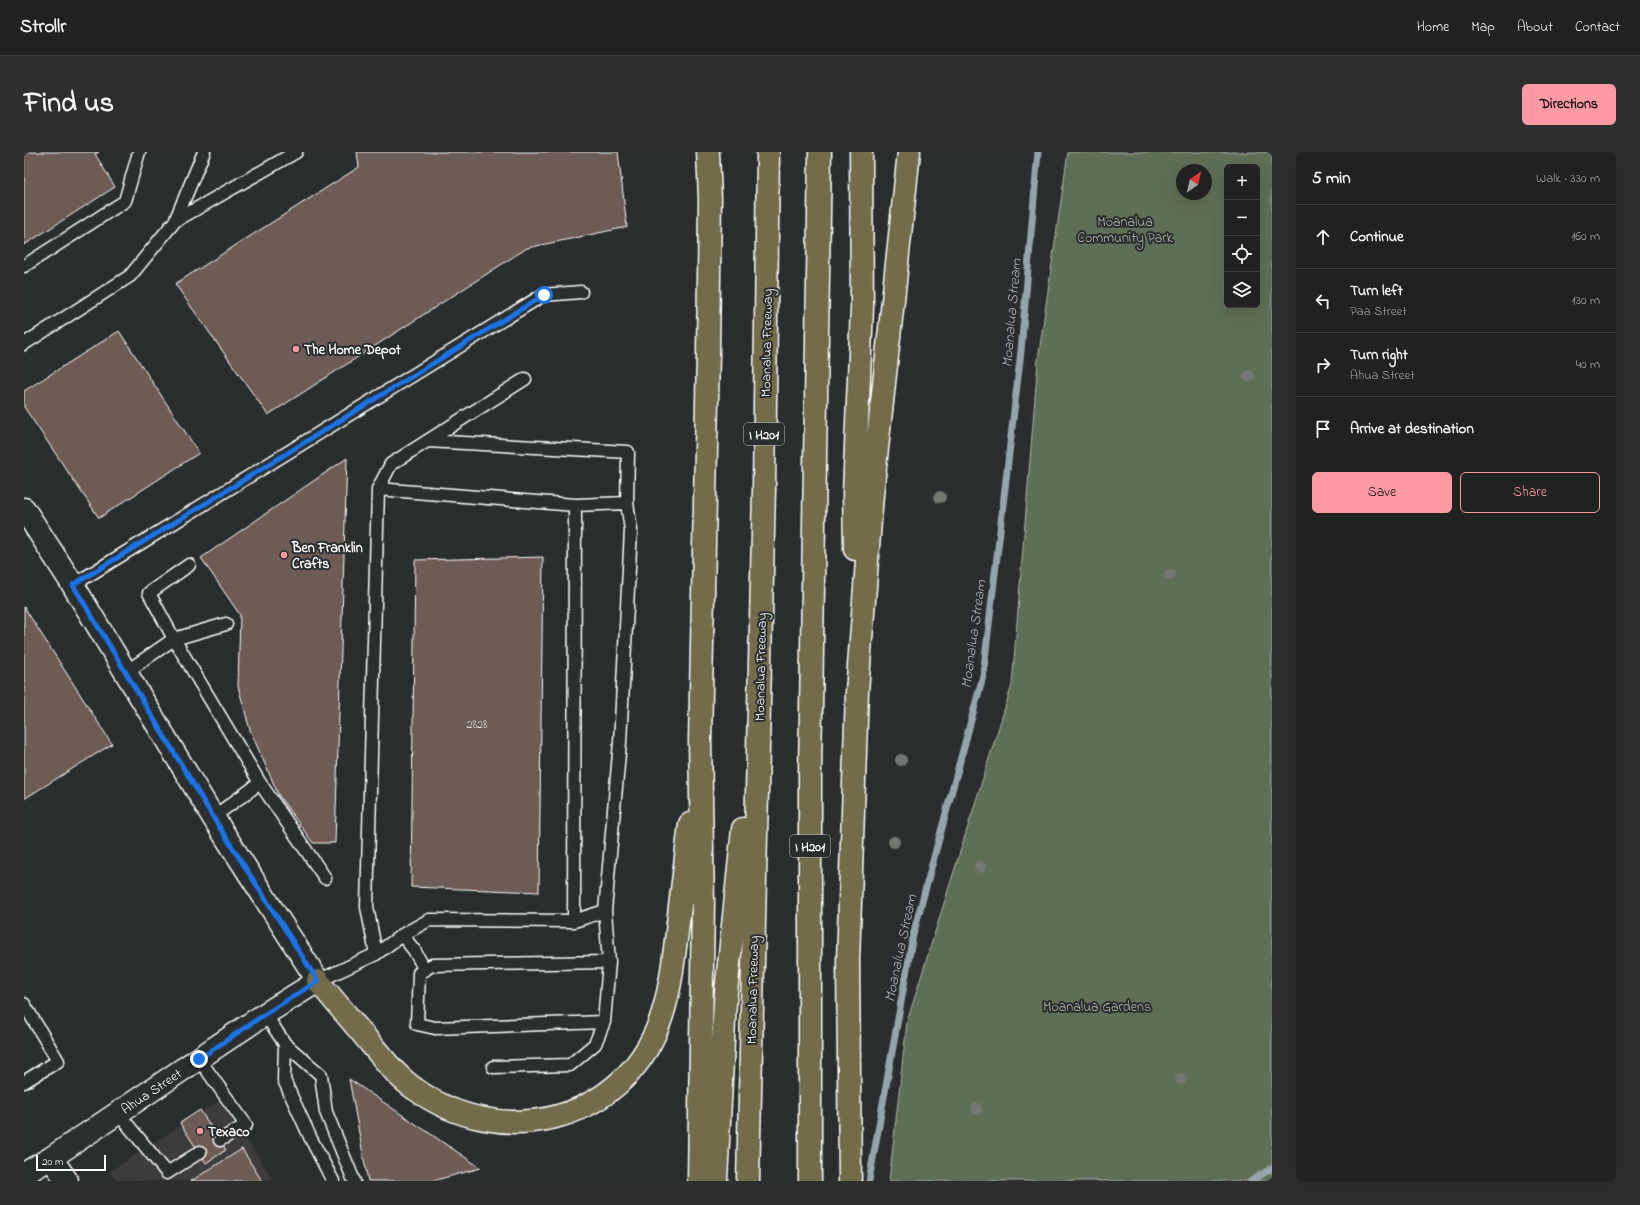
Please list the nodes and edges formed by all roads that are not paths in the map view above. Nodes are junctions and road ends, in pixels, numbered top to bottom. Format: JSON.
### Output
{"nodes":[{"id":1,"x":139,"y":152,"type":"edge"},
{"id":2,"x":204,"y":152,"type":"edge"},
{"id":3,"x":296,"y":152,"type":"edge"},
{"id":4,"x":708,"y":152,"type":"edge"},
{"id":5,"x":768,"y":152,"type":"edge"},
{"id":6,"x":820,"y":152,"type":"edge"},
{"id":7,"x":860,"y":152,"type":"edge"},
{"id":8,"x":909,"y":152,"type":"edge"},
{"id":9,"x":175,"y":222,"type":"junction"},
{"id":10,"x":24,"y":266,"type":"edge"},
{"id":11,"x":581,"y":292,"type":"dead end"},
{"id":12,"x":24,"y":344,"type":"edge"},
{"id":13,"x":525,"y":379,"type":"dead end"},
{"id":14,"x":427,"y":441,"type":"junction"},
{"id":15,"x":378,"y":489,"type":"junction"},
{"id":16,"x":627,"y":503,"type":"junction"},
{"id":17,"x":575,"y":505,"type":"junction"},
{"id":18,"x":24,"y":508,"type":"edge"},
{"id":19,"x":189,"y":565,"type":"dead end"},
{"id":20,"x":73,"y":585,"type":"junction"},
{"id":21,"x":226,"y":624,"type":"dead end"},
{"id":22,"x":174,"y":639,"type":"junction"},
{"id":23,"x":760,"y":671,"type":"junction"},
{"id":24,"x":126,"y":672,"type":"junction"},
{"id":25,"x":857,"y":692,"type":"junction"},
{"id":26,"x":700,"y":741,"type":"junction"},
{"id":27,"x":260,"y":783,"type":"junction"},
{"id":28,"x":213,"y":817,"type":"junction"},
{"id":29,"x":326,"y":878,"type":"dead end"},
{"id":30,"x":605,"y":911,"type":"junction"},
{"id":31,"x":574,"y":921,"type":"junction"},
{"id":32,"x":402,"y":935,"type":"junction"},
{"id":33,"x":376,"y":954,"type":"junction"},
{"id":34,"x":609,"y":962,"type":"junction"},
{"id":35,"x":425,"y":970,"type":"junction"},
{"id":36,"x":318,"y":981,"type":"junction"},
{"id":37,"x":24,"y":1004,"type":"edge"},
{"id":38,"x":265,"y":1014,"type":"junction"},
{"id":39,"x":604,"y":1022,"type":"junction"},
{"id":40,"x":285,"y":1044,"type":"junction"},
{"id":41,"x":199,"y":1059,"type":"junction"},
{"id":42,"x":493,"y":1067,"type":"dead end"},
{"id":43,"x":24,"y":1082,"type":"edge"},
{"id":44,"x":118,"y":1113,"type":"junction"},
{"id":45,"x":220,"y":1140,"type":"dead end"},
{"id":46,"x":200,"y":1152,"type":"dead end"},
{"id":47,"x":51,"y":1158,"type":"junction"},
{"id":48,"x":24,"y":1174,"type":"edge"},
{"id":49,"x":810,"y":1179,"type":"edge"},
{"id":50,"x":67,"y":1181,"type":"edge"},
{"id":51,"x":333,"y":1181,"type":"edge"},
{"id":52,"x":354,"y":1181,"type":"edge"},
{"id":53,"x":699,"y":1181,"type":"edge"},
{"id":54,"x":716,"y":1181,"type":"edge"},
{"id":55,"x":748,"y":1181,"type":"edge"},
{"id":56,"x":850,"y":1181,"type":"edge"}],
"edges":[{"from":1,"to":10,"type":"lane"},
{"from":2,"to":9,"type":"lane"},
{"from":3,"to":9,"type":"lane"},
{"from":4,"to":26,"type":"highway"},
{"from":5,"to":23,"type":"highway","name":"Moanalua Freeway","number":"I H201"},
{"from":6,"to":49,"type":"highway","number":"I H201"},
{"from":7,"to":25,"type":"highway"},
{"from":8,"to":25,"type":"highway"},
{"from":9,"to":12,"type":"lane"},
{"from":11,"to":20,"type":"lane"},
{"from":13,"to":14,"type":"lane"},
{"from":14,"to":15,"type":"lane"},
{"from":14,"to":16,"type":"lane"},
{"from":15,"to":17,"type":"lane"},
{"from":15,"to":33,"type":"lane"},
{"from":16,"to":17,"type":"lane"},
{"from":16,"to":30,"type":"lane"},
{"from":17,"to":31,"type":"lane"},
{"from":18,"to":20,"type":"street"},
{"from":19,"to":22,"type":"lane"},
{"from":20,"to":24,"type":"street"},
{"from":21,"to":22,"type":"lane"},
{"from":22,"to":24,"type":"lane"},
{"from":22,"to":27,"type":"lane"},
{"from":23,"to":54,"type":"highway"},
{"from":23,"to":55,"type":"highway","name":"Moanalua Freeway","number":"I H201"},
{"from":24,"to":28,"type":"street"},
{"from":25,"to":56,"type":"highway"},
{"from":26,"to":36,"type":"highway"},
{"from":26,"to":53,"type":"highway"},
{"from":27,"to":28,"type":"lane"},
{"from":27,"to":29,"type":"lane"},
{"from":28,"to":36,"type":"street"},
{"from":30,"to":31,"type":"lane"},
{"from":30,"to":34,"type":"lane"},
{"from":31,"to":32,"type":"lane"},
{"from":32,"to":33,"type":"lane"},
{"from":32,"to":35,"type":"lane"},
{"from":33,"to":36,"type":"lane"},
{"from":34,"to":35,"type":"lane"},
{"from":34,"to":39,"type":"lane"},
{"from":35,"to":39,"type":"lane"},
{"from":36,"to":38,"type":"street","name":"Ahua Street"},
{"from":37,"to":43,"type":"lane"},
{"from":38,"to":40,"type":"lane"},
{"from":38,"to":41,"type":"street","name":"Ahua Street"},
{"from":39,"to":42,"type":"lane"},
{"from":40,"to":51,"type":"lane"},
{"from":40,"to":52,"type":"lane"},
{"from":41,"to":44,"type":"street","name":"Ahua Street"},
{"from":41,"to":45,"type":"lane"},
{"from":44,"to":46,"type":"lane"},
{"from":44,"to":47,"type":"street","name":"Ahua Street"},
{"from":47,"to":48,"type":"street","name":"Ahua Street"},
{"from":47,"to":50,"type":"street"}]}
